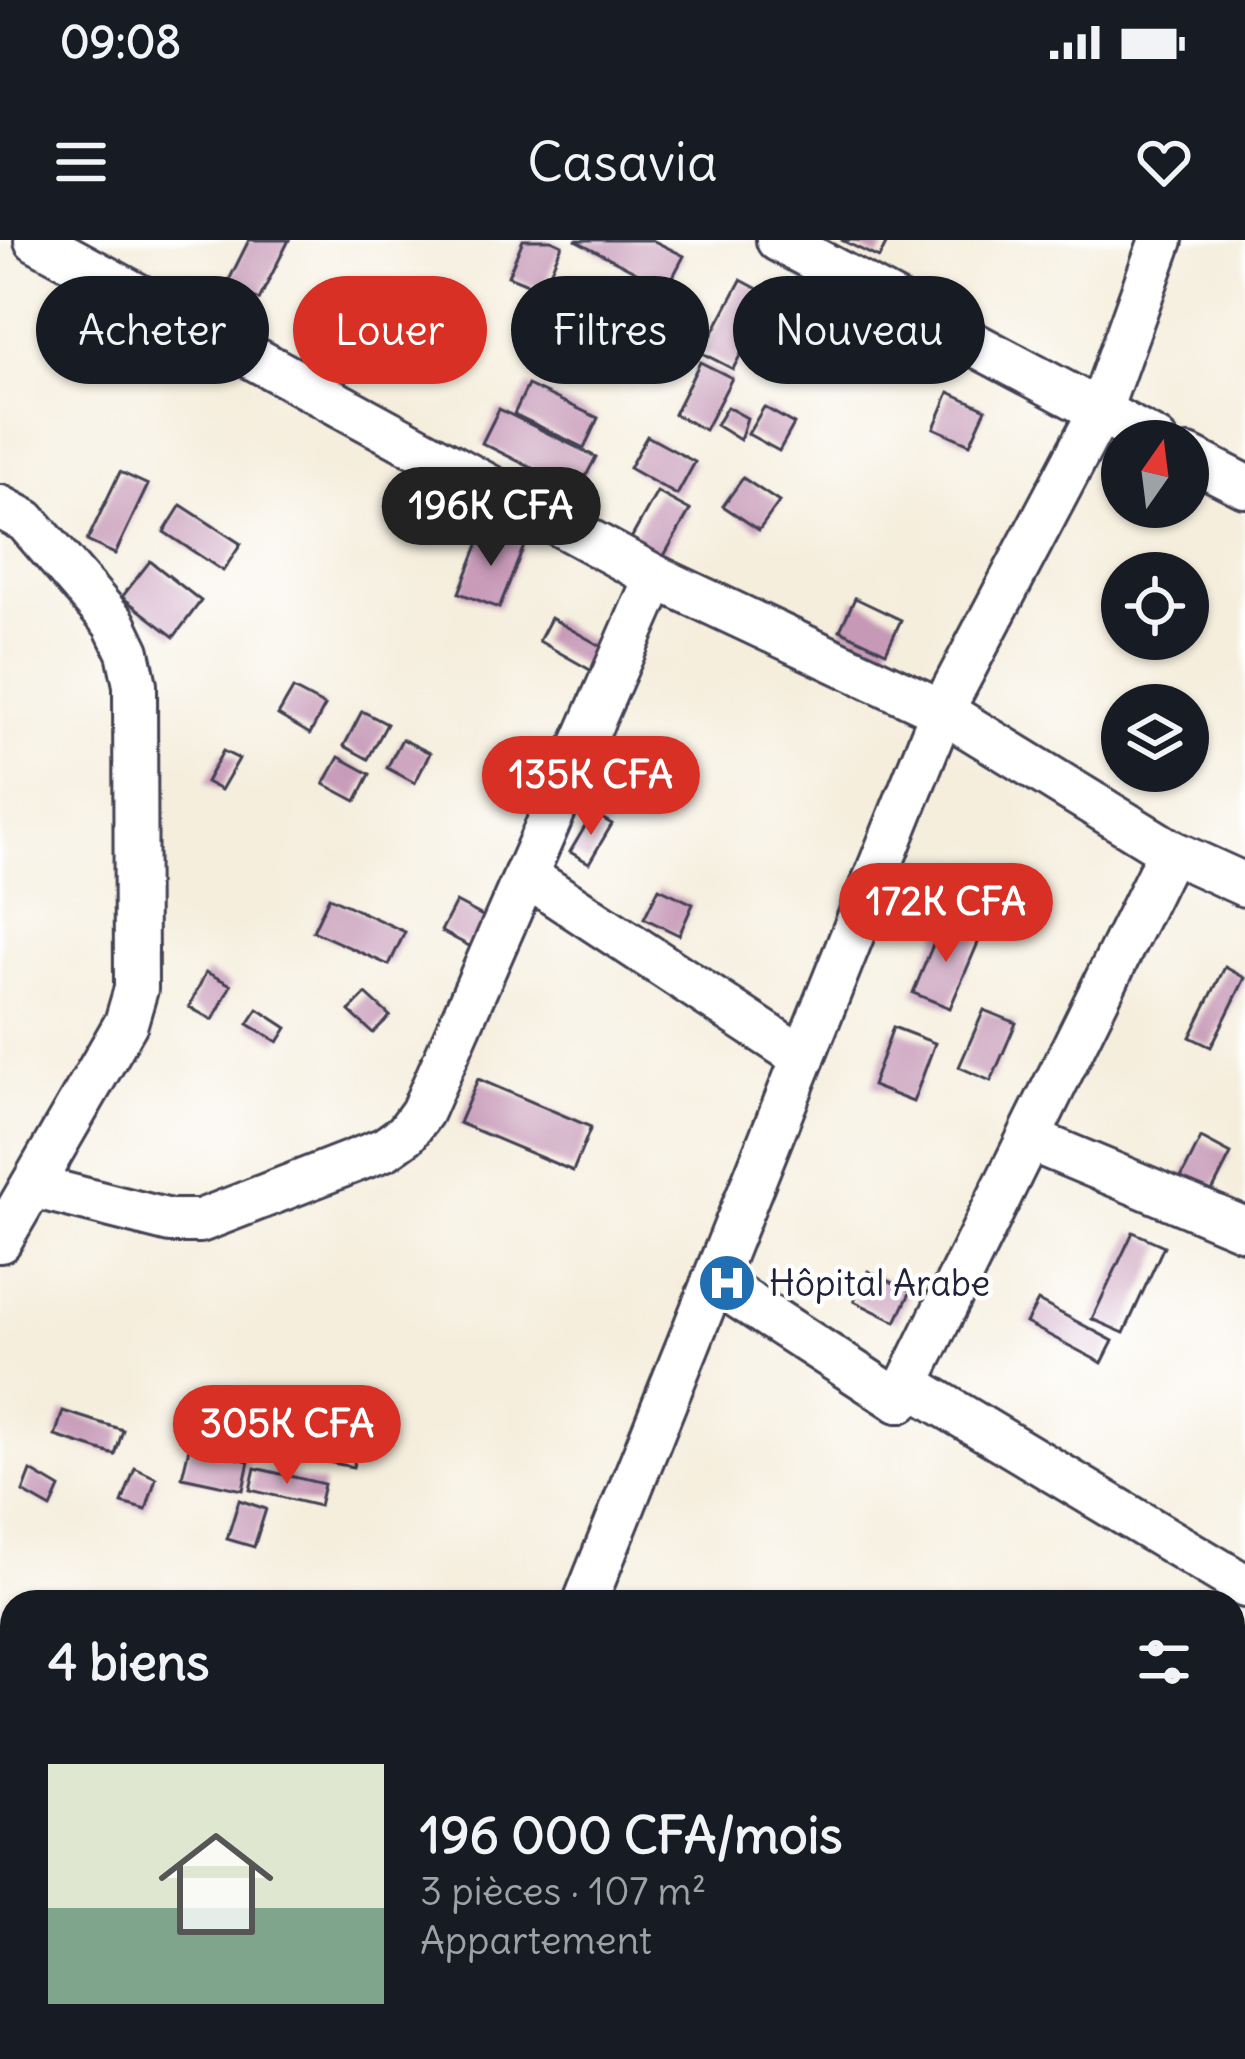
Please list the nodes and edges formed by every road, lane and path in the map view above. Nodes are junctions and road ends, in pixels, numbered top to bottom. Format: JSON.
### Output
{"nodes":[{"id":1,"x":36,"y":240,"type":"edge"},
{"id":2,"x":778,"y":240,"type":"edge"},
{"id":3,"x":1162,"y":240,"type":"edge"},
{"id":4,"x":1099,"y":412,"type":"junction"},
{"id":5,"x":1115,"y":420,"type":"edge"},
{"id":6,"x":1209,"y":468,"type":"edge"},
{"id":7,"x":1245,"y":486,"type":"edge"},
{"id":8,"x":0,"y":506,"type":"edge"},
{"id":9,"x":656,"y":577,"type":"junction"},
{"id":10,"x":941,"y":711,"type":"junction"},
{"id":11,"x":1171,"y":850,"type":"junction"},
{"id":12,"x":526,"y":875,"type":"junction"},
{"id":13,"x":1245,"y":885,"type":"edge"},
{"id":14,"x":803,"y":1058,"type":"junction"},
{"id":15,"x":1029,"y":1139,"type":"junction"},
{"id":16,"x":32,"y":1186,"type":"junction"},
{"id":17,"x":1245,"y":1229,"type":"edge"},
{"id":18,"x":0,"y":1241,"type":"edge"},
{"id":19,"x":714,"y":1281,"type":"junction"},
{"id":20,"x":899,"y":1402,"type":"junction"},
{"id":21,"x":1245,"y":1586,"type":"edge"},
{"id":22,"x":590,"y":1590,"type":"edge"}],
"edges":[{"from":1,"to":9,"type":"street"},
{"from":2,"to":4,"type":"street"},
{"from":3,"to":4,"type":"street"},
{"from":4,"to":5,"type":"street"},
{"from":4,"to":10,"type":"street"},
{"from":6,"to":7,"type":"street"},
{"from":8,"to":16,"type":"street"},
{"from":9,"to":10,"type":"street"},
{"from":9,"to":12,"type":"street"},
{"from":10,"to":11,"type":"street"},
{"from":10,"to":14,"type":"street"},
{"from":11,"to":13,"type":"street"},
{"from":11,"to":15,"type":"street"},
{"from":12,"to":14,"type":"street"},
{"from":12,"to":16,"type":"street"},
{"from":14,"to":19,"type":"street"},
{"from":15,"to":17,"type":"street"},
{"from":15,"to":20,"type":"street"},
{"from":16,"to":18,"type":"street"},
{"from":19,"to":20,"type":"street"},
{"from":19,"to":22,"type":"street"},
{"from":20,"to":21,"type":"street"}]}
